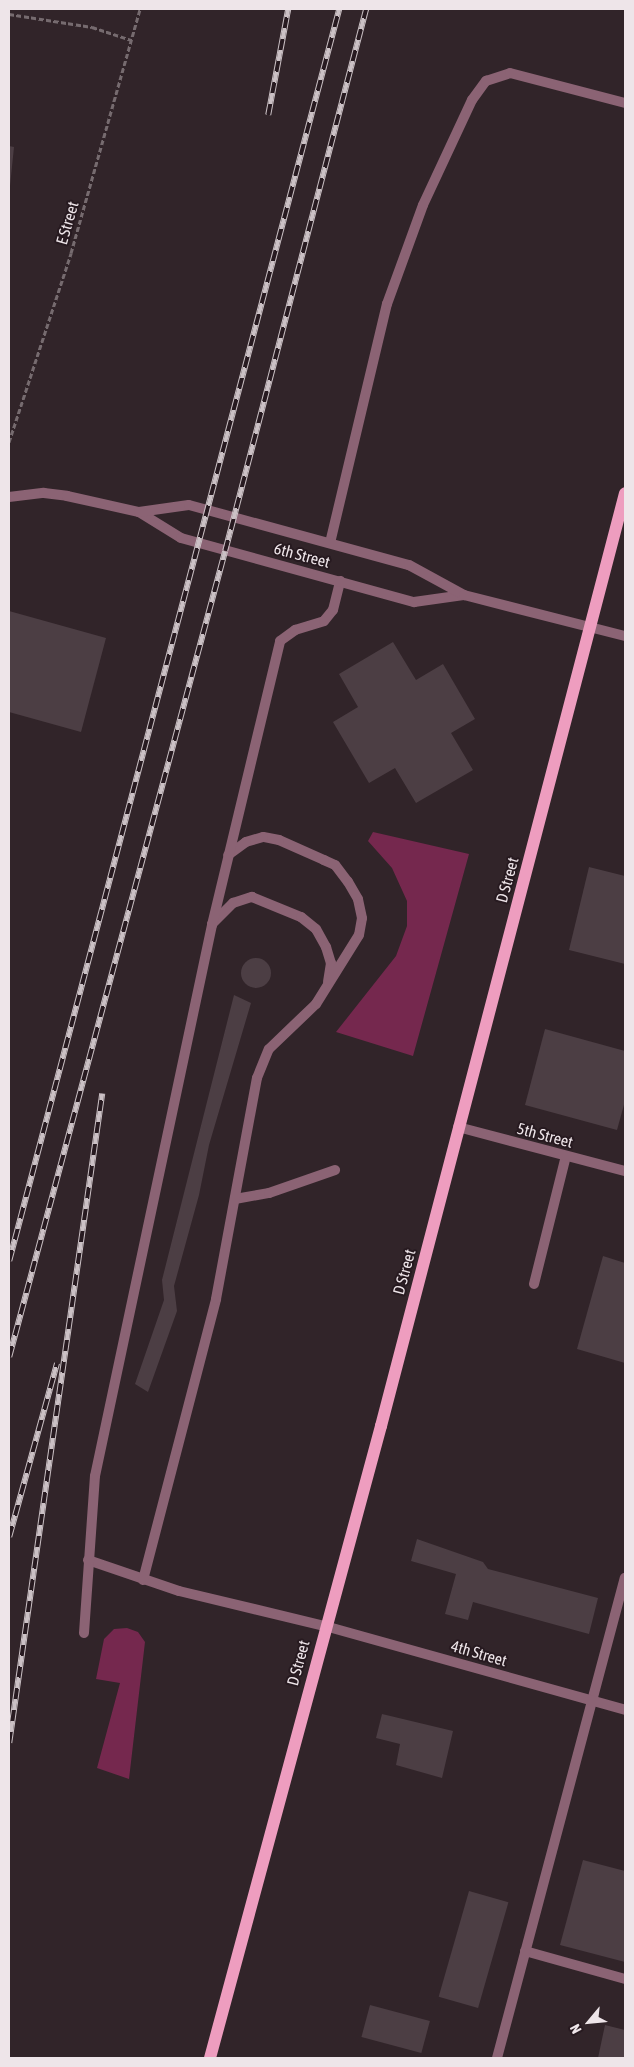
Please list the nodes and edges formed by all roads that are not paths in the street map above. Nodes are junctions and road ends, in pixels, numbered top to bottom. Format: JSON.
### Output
{"nodes":[{"id":1,"x":625,"y":103,"type":"edge"},
{"id":2,"x":625,"y":493,"type":"edge"},
{"id":3,"x":9,"y":497,"type":"edge"},
{"id":4,"x":139,"y":512,"type":"junction"},
{"id":5,"x":330,"y":543,"type":"junction"},
{"id":6,"x":340,"y":581,"type":"junction"},
{"id":7,"x":464,"y":595,"type":"junction"},
{"id":8,"x":591,"y":627,"type":"junction"},
{"id":9,"x":625,"y":636,"type":"edge"},
{"id":10,"x":228,"y":855,"type":"junction"},
{"id":11,"x":212,"y":925,"type":"junction"},
{"id":12,"x":328,"y":984,"type":"junction"},
{"id":13,"x":458,"y":1127,"type":"junction"},
{"id":14,"x":566,"y":1156,"type":"junction"},
{"id":15,"x":335,"y":1170,"type":"dead end"},
{"id":16,"x":625,"y":1171,"type":"edge"},
{"id":17,"x":234,"y":1199,"type":"junction"},
{"id":18,"x":534,"y":1284,"type":"dead end"},
{"id":19,"x":88,"y":1560,"type":"junction"},
{"id":20,"x":625,"y":1578,"type":"edge"},
{"id":21,"x":143,"y":1580,"type":"junction"},
{"id":22,"x":325,"y":1626,"type":"junction"},
{"id":23,"x":84,"y":1633,"type":"dead end"},
{"id":24,"x":592,"y":1700,"type":"junction"},
{"id":25,"x":625,"y":1710,"type":"edge"},
{"id":26,"x":525,"y":1951,"type":"junction"},
{"id":27,"x":625,"y":1978,"type":"edge"},
{"id":28,"x":210,"y":2058,"type":"edge"},
{"id":29,"x":497,"y":2058,"type":"edge"}],
"edges":[{"from":1,"to":5,"type":"street"},
{"from":2,"to":8,"type":"main road","name":"D Street"},
{"from":3,"to":4,"type":"street","name":"6th Street"},
{"from":4,"to":5,"type":"street","name":"6th Street"},
{"from":4,"to":6,"type":"street","name":"6th Street"},
{"from":5,"to":7,"type":"street","name":"6th Street"},
{"from":6,"to":7,"type":"street","name":"6th Street"},
{"from":6,"to":10,"type":"street"},
{"from":7,"to":8,"type":"street","name":"6th Street"},
{"from":8,"to":9,"type":"street","name":"6th Street"},
{"from":8,"to":13,"type":"main road","name":"D Street"},
{"from":10,"to":11,"type":"street"},
{"from":10,"to":12,"type":"street"},
{"from":11,"to":12,"type":"street"},
{"from":11,"to":19,"type":"street"},
{"from":12,"to":17,"type":"street"},
{"from":13,"to":14,"type":"street","name":"5th Street"},
{"from":13,"to":22,"type":"main road","name":"D Street"},
{"from":14,"to":16,"type":"street","name":"5th Street"},
{"from":14,"to":18,"type":"street"},
{"from":15,"to":17,"type":"street"},
{"from":17,"to":21,"type":"street"},
{"from":19,"to":21,"type":"street","name":"4th Street"},
{"from":19,"to":23,"type":"street"},
{"from":20,"to":24,"type":"street"},
{"from":21,"to":22,"type":"street","name":"4th Street"},
{"from":22,"to":24,"type":"street","name":"4th Street"},
{"from":22,"to":28,"type":"main road","name":"D Street"},
{"from":24,"to":25,"type":"street","name":"4th Street"},
{"from":24,"to":26,"type":"street"},
{"from":26,"to":27,"type":"street"},
{"from":26,"to":29,"type":"street"}]}
